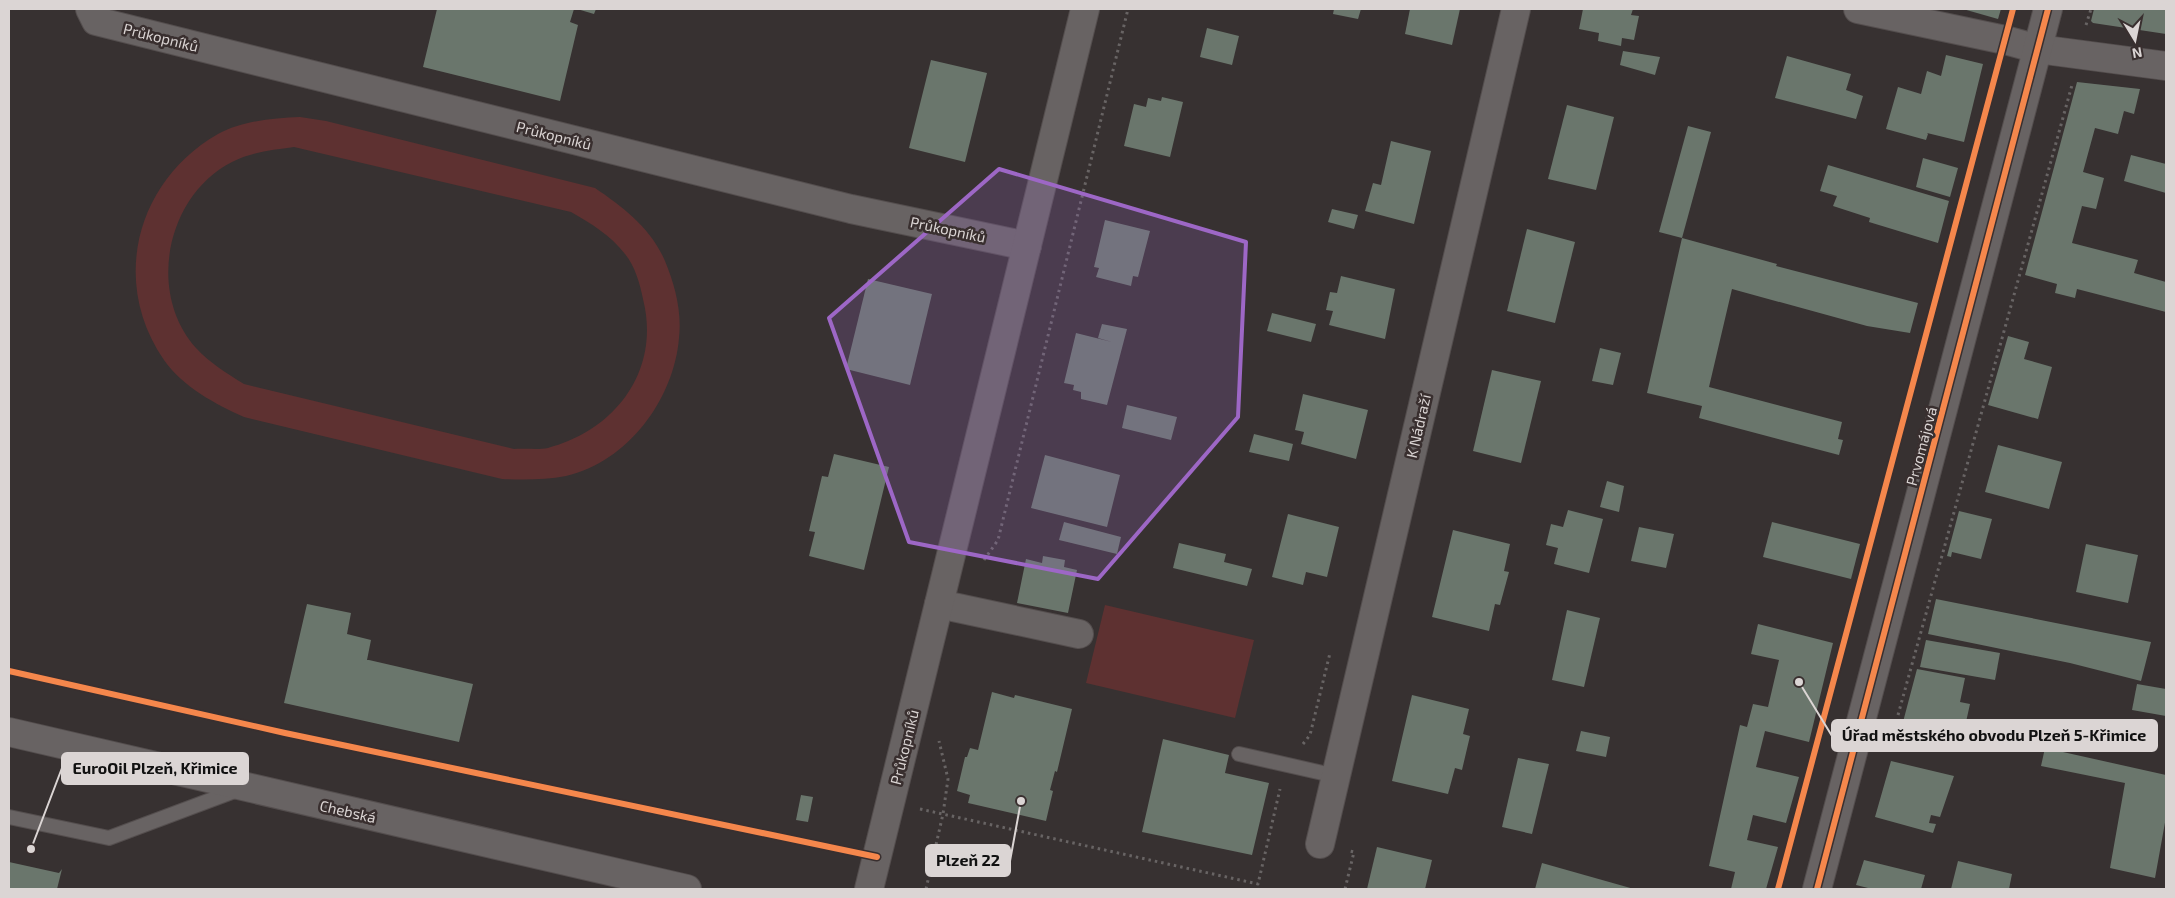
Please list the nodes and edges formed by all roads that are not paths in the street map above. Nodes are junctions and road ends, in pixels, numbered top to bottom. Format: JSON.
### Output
{"nodes":[{"id":1,"x":90,"y":9,"type":"edge"},
{"id":2,"x":1085,"y":9,"type":"edge"},
{"id":3,"x":1516,"y":9,"type":"edge"},
{"id":4,"x":1858,"y":9,"type":"edge"},
{"id":5,"x":2048,"y":9,"type":"edge"},
{"id":6,"x":2038,"y":50,"type":"junction"},
{"id":7,"x":2166,"y":66,"type":"edge"},
{"id":8,"x":1027,"y":246,"type":"junction"},
{"id":9,"x":939,"y":604,"type":"junction"},
{"id":10,"x":1079,"y":634,"type":"dead end"},
{"id":11,"x":9,"y":732,"type":"edge"},
{"id":12,"x":1239,"y":754,"type":"dead end"},
{"id":13,"x":1336,"y":776,"type":"junction"},
{"id":14,"x":246,"y":787,"type":"junction"},
{"id":15,"x":9,"y":817,"type":"edge"},
{"id":16,"x":1320,"y":844,"type":"dead end"},
{"id":17,"x":687,"y":889,"type":"edge"},
{"id":18,"x":869,"y":889,"type":"edge"},
{"id":19,"x":1817,"y":889,"type":"edge"}],
"edges":[{"from":1,"to":8,"type":"street","name":"Průkopníků"},
{"from":2,"to":8,"type":"street","name":"Průkopníků"},
{"from":3,"to":13,"type":"street","name":"K Nádraží"},
{"from":4,"to":6,"type":"street"},
{"from":5,"to":6,"type":"street","name":"Prvomájová"},
{"from":6,"to":7,"type":"street"},
{"from":6,"to":19,"type":"street","name":"Prvomájová"},
{"from":8,"to":9,"type":"street","name":"Průkopníků"},
{"from":9,"to":10,"type":"street"},
{"from":9,"to":18,"type":"street","name":"Průkopníků"},
{"from":11,"to":14,"type":"street","name":"Chebská"},
{"from":12,"to":13,"type":"lane"},
{"from":13,"to":16,"type":"street","name":"K Nádraží"},
{"from":14,"to":15,"type":"lane"},
{"from":14,"to":17,"type":"street","name":"Chebská"}]}
